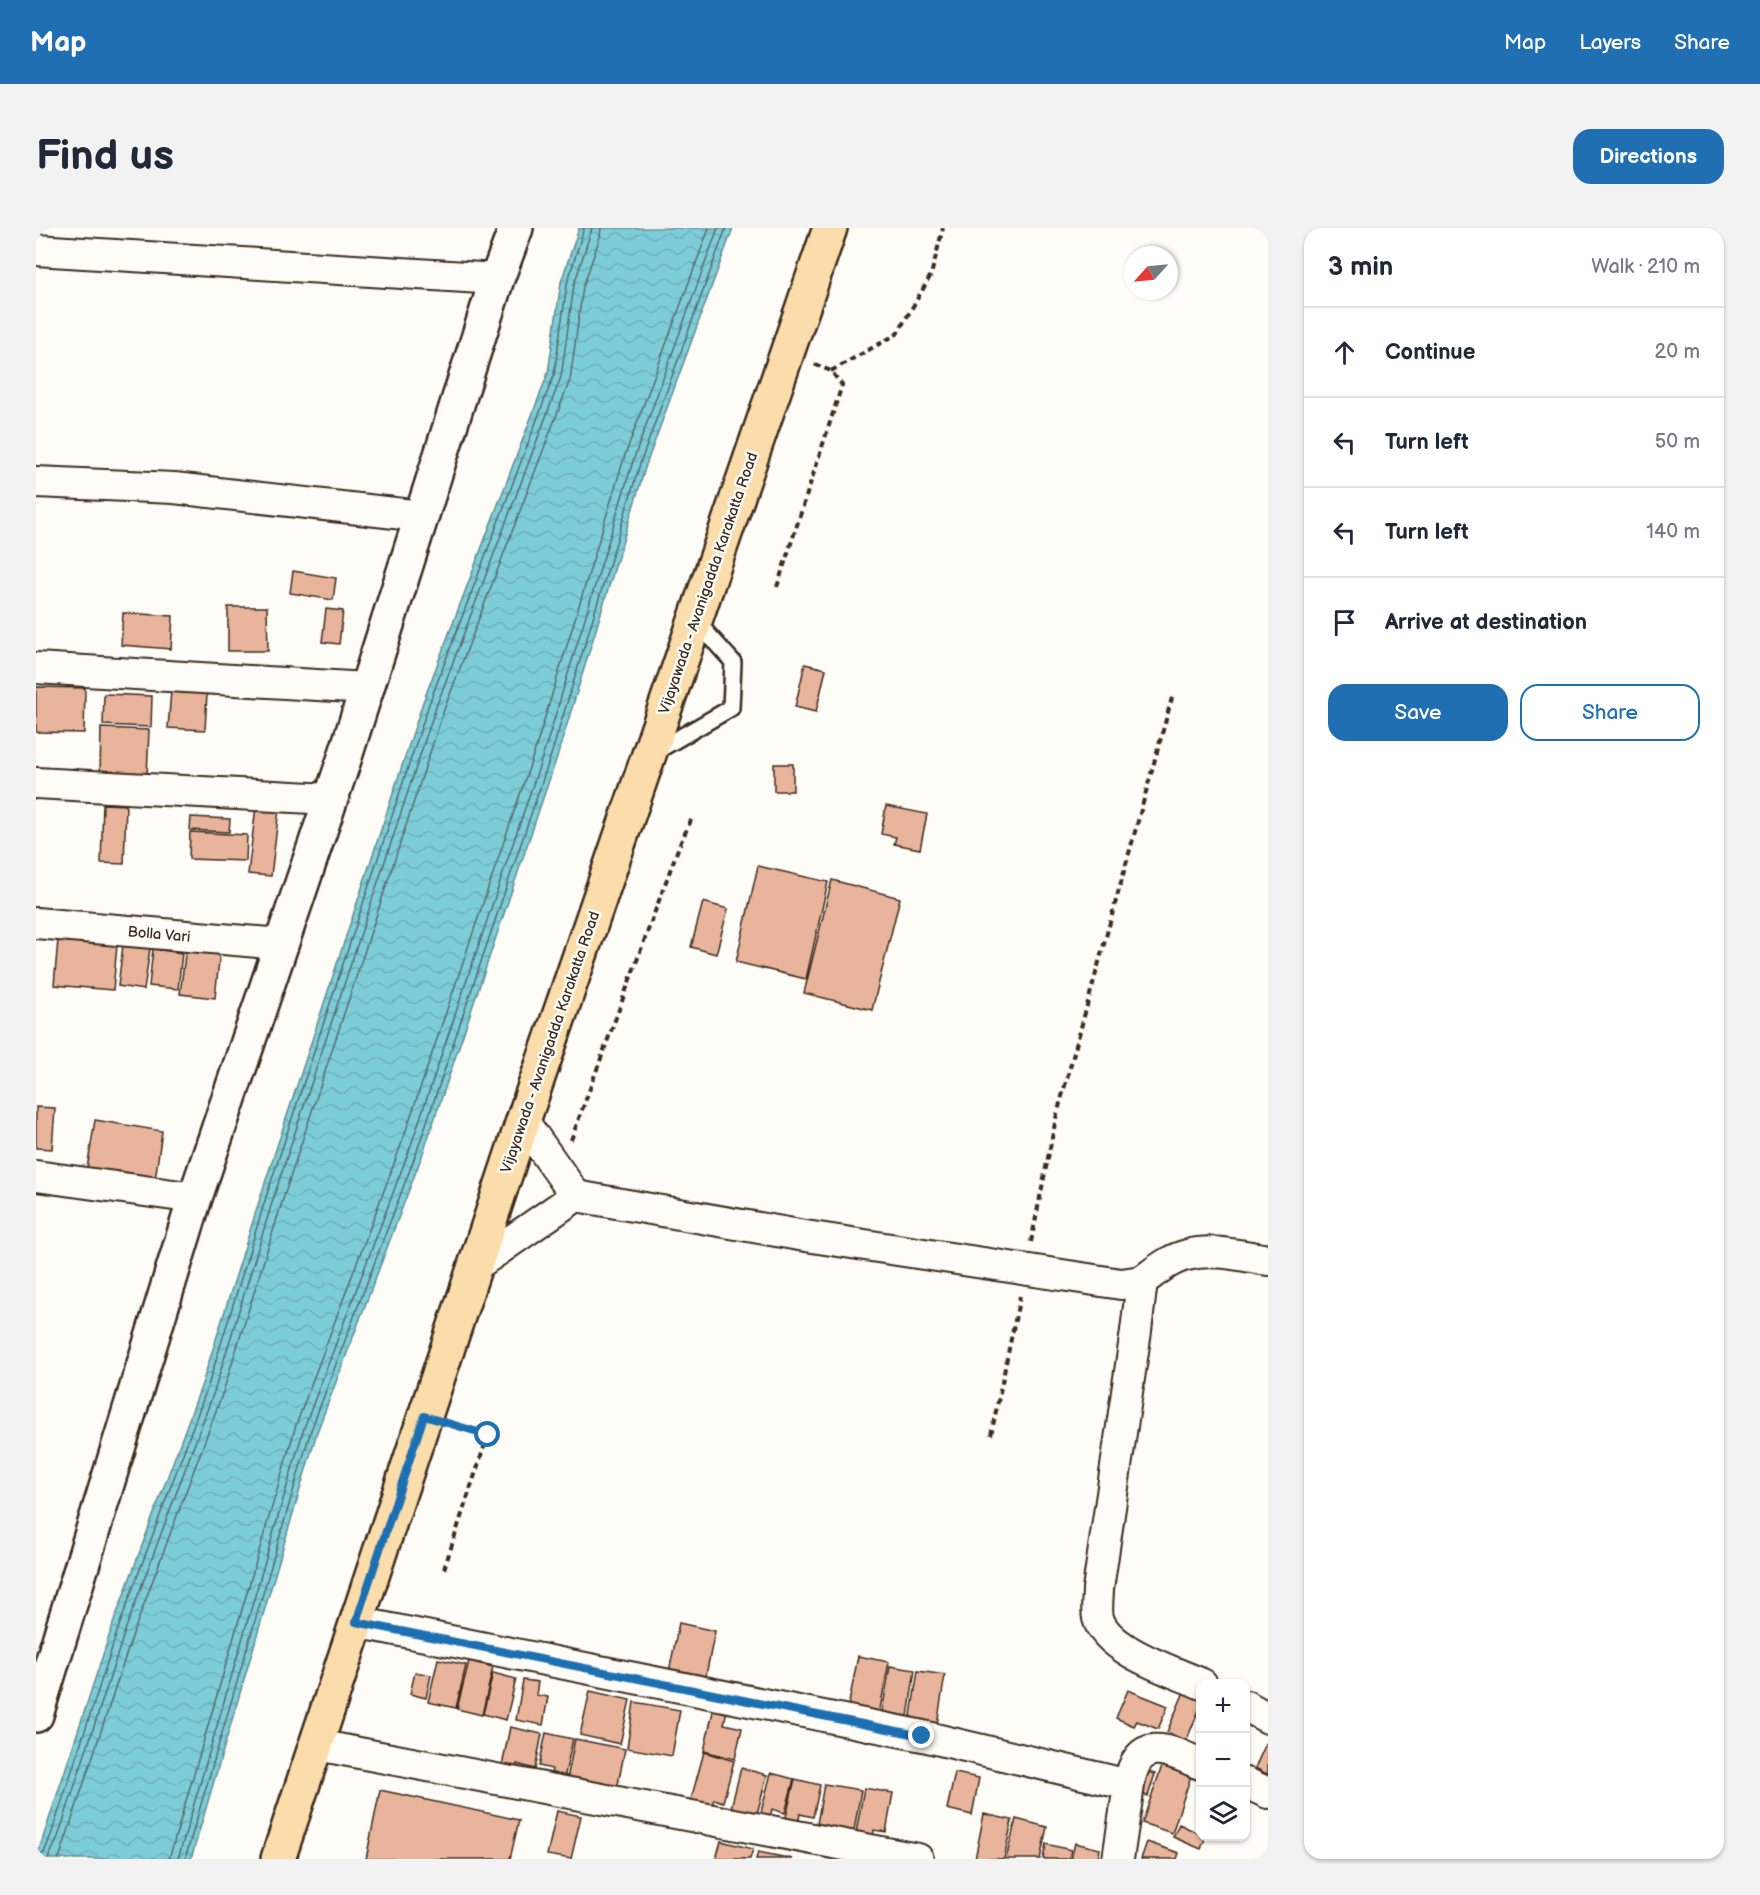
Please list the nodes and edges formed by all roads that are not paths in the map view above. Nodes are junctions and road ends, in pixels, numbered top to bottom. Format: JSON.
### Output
{"nodes":[{"id":1,"x":516,"y":228,"type":"edge"},
{"id":2,"x":830,"y":228,"type":"edge"},
{"id":3,"x":36,"y":250,"type":"edge"},
{"id":4,"x":497,"y":279,"type":"junction"},
{"id":5,"x":36,"y":482,"type":"edge"},
{"id":6,"x":421,"y":516,"type":"junction"},
{"id":7,"x":695,"y":620,"type":"junction"},
{"id":8,"x":36,"y":668,"type":"edge"},
{"id":9,"x":367,"y":688,"type":"junction"},
{"id":10,"x":648,"y":756,"type":"junction"},
{"id":11,"x":36,"y":783,"type":"edge"},
{"id":12,"x":330,"y":800,"type":"junction"},
{"id":13,"x":36,"y":923,"type":"edge"},
{"id":14,"x":281,"y":944,"type":"junction"},
{"id":15,"x":523,"y":1121,"type":"junction"},
{"id":16,"x":36,"y":1176,"type":"edge"},
{"id":17,"x":576,"y":1196,"type":"junction"},
{"id":18,"x":195,"y":1198,"type":"junction"},
{"id":19,"x":1268,"y":1260,"type":"edge"},
{"id":20,"x":475,"y":1266,"type":"junction"},
{"id":21,"x":1142,"y":1281,"type":"junction"},
{"id":22,"x":356,"y":1622,"type":"junction"},
{"id":23,"x":1196,"y":1680,"type":"edge"},
{"id":24,"x":1250,"y":1709,"type":"edge"},
{"id":25,"x":36,"y":1715,"type":"edge"},
{"id":26,"x":1268,"y":1718,"type":"edge"},
{"id":27,"x":317,"y":1745,"type":"junction"},
{"id":28,"x":1196,"y":1762,"type":"edge"},
{"id":29,"x":1128,"y":1785,"type":"junction"},
{"id":30,"x":1250,"y":1785,"type":"edge"},
{"id":31,"x":1268,"y":1793,"type":"edge"},
{"id":32,"x":278,"y":1859,"type":"edge"},
{"id":33,"x":918,"y":1859,"type":"edge"},
{"id":34,"x":1118,"y":1859,"type":"edge"}],
"edges":[{"from":1,"to":4,"type":"street"},
{"from":2,"to":7,"type":"main road","name":"Vijayawada - Avanigadda Karakatta Road"},
{"from":3,"to":4,"type":"street"},
{"from":4,"to":6,"type":"street"},
{"from":5,"to":6,"type":"street"},
{"from":6,"to":9,"type":"street"},
{"from":7,"to":10,"type":"main road","name":"Vijayawada - Avanigadda Karakatta Road"},
{"from":7,"to":10,"type":"lane"},
{"from":8,"to":9,"type":"street"},
{"from":9,"to":12,"type":"street"},
{"from":10,"to":15,"type":"main road","name":"Vijayawada - Avanigadda Karakatta Road"},
{"from":11,"to":12,"type":"street"},
{"from":12,"to":14,"type":"street"},
{"from":13,"to":14,"type":"street","name":"Bolla Vari"},
{"from":14,"to":18,"type":"street"},
{"from":15,"to":17,"type":"street"},
{"from":15,"to":20,"type":"main road","name":"Vijayawada - Avanigadda Karakatta Road"},
{"from":16,"to":18,"type":"street"},
{"from":17,"to":20,"type":"street"},
{"from":17,"to":21,"type":"street"},
{"from":18,"to":25,"type":"street"},
{"from":19,"to":21,"type":"street"},
{"from":20,"to":22,"type":"main road","name":"Vijayawada - Avanigadda Karakatta Road"},
{"from":21,"to":23,"type":"street"},
{"from":22,"to":27,"type":"main road","name":"Vijayawada - Avanigadda Karakatta Road"},
{"from":22,"to":29,"type":"street"},
{"from":24,"to":26,"type":"street"},
{"from":27,"to":32,"type":"main road","name":"Vijayawada - Avanigadda Karakatta Road"},
{"from":27,"to":33,"type":"street"},
{"from":28,"to":29,"type":"street"},
{"from":29,"to":34,"type":"street"},
{"from":30,"to":31,"type":"street"}]}
